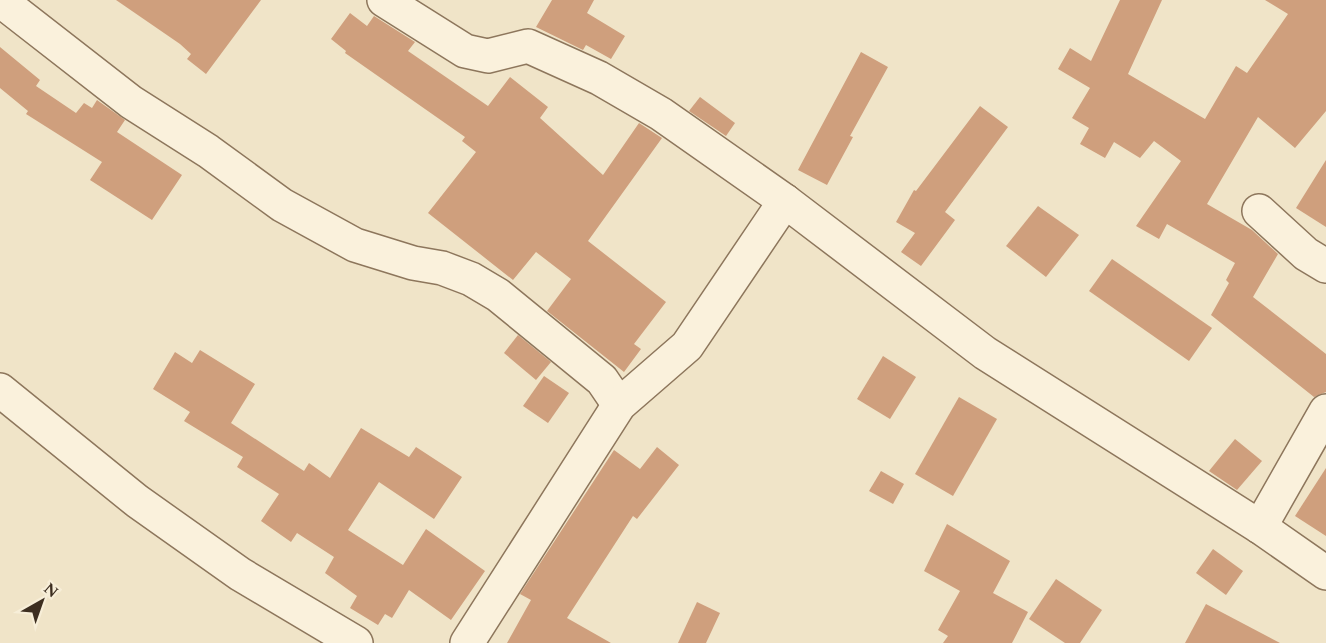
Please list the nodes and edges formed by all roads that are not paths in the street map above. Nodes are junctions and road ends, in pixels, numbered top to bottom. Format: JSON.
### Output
{"nodes":[{"id":1,"x":0,"y":0,"type":"edge"},
{"id":2,"x":384,"y":0,"type":"edge"},
{"id":3,"x":785,"y":201,"type":"junction"},
{"id":4,"x":1258,"y":211,"type":"dead end"},
{"id":5,"x":1326,"y":266,"type":"edge"},
{"id":6,"x":0,"y":390,"type":"edge"},
{"id":7,"x":619,"y":405,"type":"junction"},
{"id":8,"x":1326,"y":411,"type":"edge"},
{"id":9,"x":1260,"y":527,"type":"junction"},
{"id":10,"x":1326,"y":573,"type":"edge"},
{"id":11,"x":356,"y":643,"type":"edge"},
{"id":12,"x":467,"y":643,"type":"edge"}],
"edges":[{"from":1,"to":7,"type":"street"},
{"from":2,"to":3,"type":"street"},
{"from":3,"to":7,"type":"street"},
{"from":3,"to":9,"type":"street"},
{"from":4,"to":5,"type":"street"},
{"from":6,"to":11,"type":"street"},
{"from":7,"to":12,"type":"street"},
{"from":8,"to":9,"type":"street"},
{"from":9,"to":10,"type":"street"}]}
